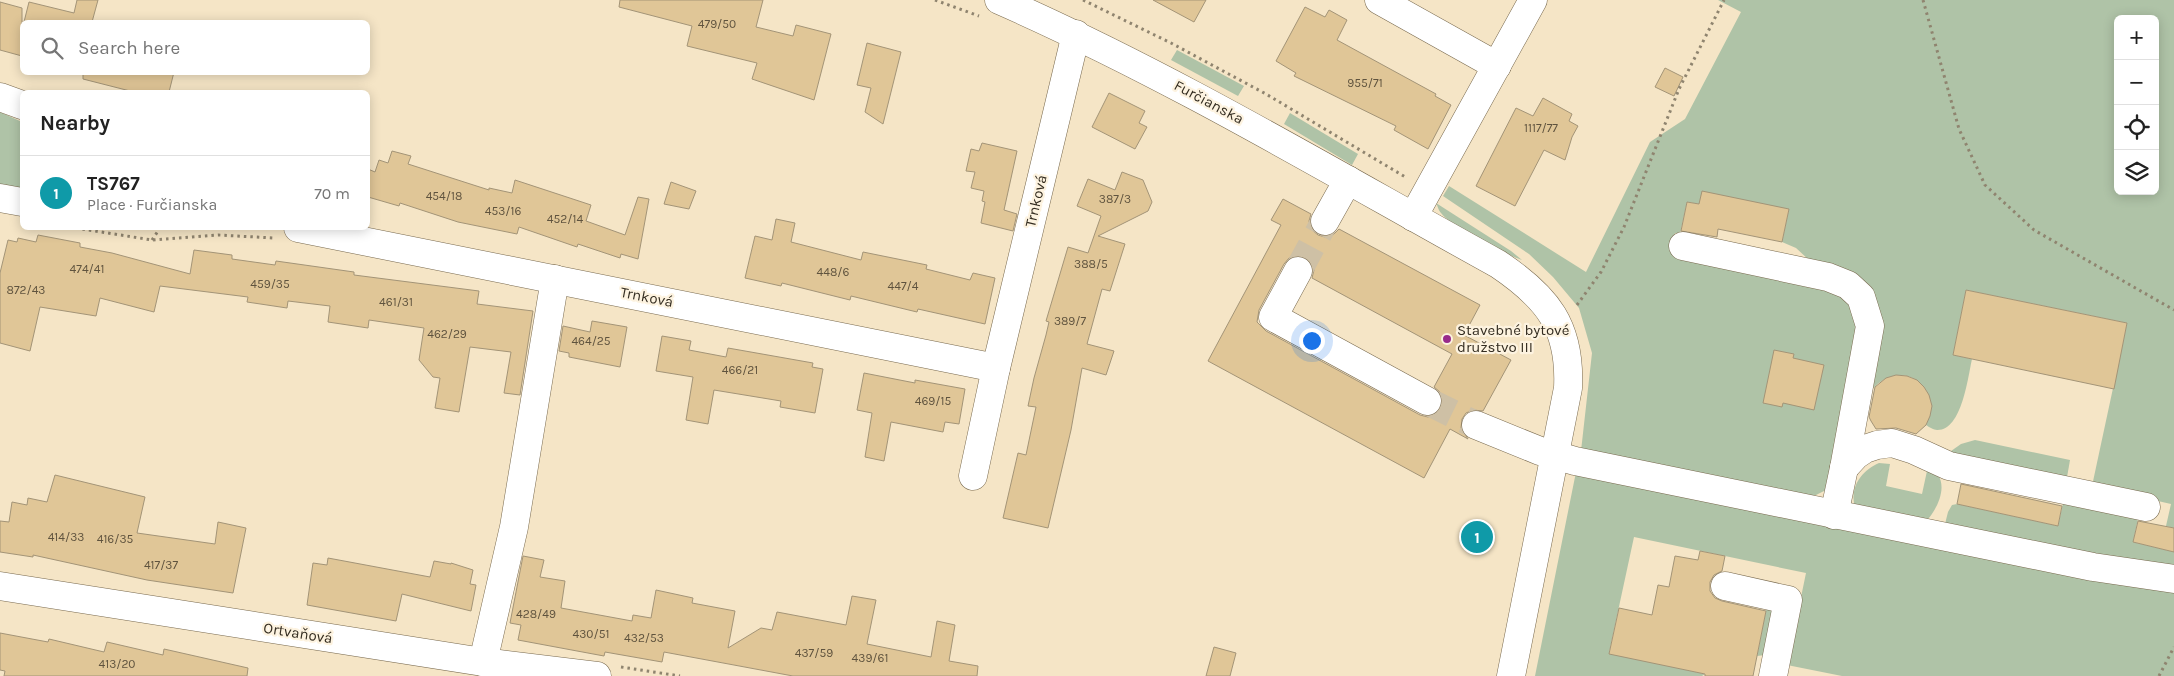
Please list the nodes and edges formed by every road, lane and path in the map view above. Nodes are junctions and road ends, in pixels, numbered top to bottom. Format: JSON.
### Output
{"nodes":[{"id":1,"x":935,"y":0,"type":"edge"},
{"id":2,"x":1379,"y":0,"type":"edge"},
{"id":3,"x":1533,"y":0,"type":"edge"},
{"id":4,"x":1724,"y":0,"type":"edge"},
{"id":5,"x":1923,"y":0,"type":"edge"},
{"id":6,"x":991,"y":9,"type":"edge"},
{"id":7,"x":1076,"y":34,"type":"junction"},
{"id":8,"x":1496,"y":66,"type":"junction"},
{"id":9,"x":0,"y":96,"type":"edge"},
{"id":10,"x":20,"y":105,"type":"edge"},
{"id":11,"x":1348,"y":180,"type":"junction"},
{"id":12,"x":0,"y":198,"type":"edge"},
{"id":13,"x":20,"y":202,"type":"edge"},
{"id":14,"x":1413,"y":217,"type":"junction"},
{"id":15,"x":1325,"y":221,"type":"tunnel mouth"},
{"id":16,"x":159,"y":230,"type":"edge"},
{"id":17,"x":308,"y":230,"type":"edge"},
{"id":18,"x":152,"y":240,"type":"dead end"},
{"id":19,"x":1684,"y":246,"type":"dead end"},
{"id":20,"x":1298,"y":271,"type":"tunnel mouth"},
{"id":21,"x":555,"y":279,"type":"junction"},
{"id":22,"x":1575,"y":308,"type":"dead end"},
{"id":23,"x":2174,"y":310,"type":"edge"},
{"id":24,"x":996,"y":368,"type":"junction"},
{"id":25,"x":1427,"y":400,"type":"tunnel mouth"},
{"id":26,"x":1476,"y":425,"type":"tunnel mouth"},
{"id":27,"x":1556,"y":456,"type":"junction"},
{"id":28,"x":1844,"y":468,"type":"junction"},
{"id":29,"x":973,"y":476,"type":"dead end"},
{"id":30,"x":2146,"y":507,"type":"dead end"},
{"id":31,"x":1834,"y":515,"type":"junction"},
{"id":32,"x":2174,"y":579,"type":"edge"},
{"id":33,"x":0,"y":586,"type":"edge"},
{"id":34,"x":1725,"y":586,"type":"dead end"},
{"id":35,"x":2174,"y":647,"type":"edge"},
{"id":36,"x":483,"y":662,"type":"junction"},
{"id":37,"x":597,"y":676,"type":"edge"},
{"id":38,"x":618,"y":676,"type":"edge"},
{"id":39,"x":680,"y":676,"type":"edge"},
{"id":40,"x":1511,"y":676,"type":"edge"},
{"id":41,"x":1772,"y":676,"type":"edge"},
{"id":42,"x":2159,"y":676,"type":"edge"}],
"edges":[{"from":1,"to":6,"type":"path"},
{"from":2,"to":8,"type":"street"},
{"from":3,"to":8,"type":"street"},
{"from":4,"to":22,"type":"path"},
{"from":5,"to":23,"type":"path"},
{"from":6,"to":7,"type":"street","name":"Furčianska"},
{"from":7,"to":11,"type":"street","name":"Furčianska"},
{"from":7,"to":24,"type":"street","name":"Trnková"},
{"from":8,"to":14,"type":"street"},
{"from":9,"to":10,"type":"street"},
{"from":11,"to":14,"type":"street","name":"Furčianska"},
{"from":11,"to":15,"type":"street"},
{"from":12,"to":13,"type":"street"},
{"from":14,"to":27,"type":"street","name":"Furčianska"},
{"from":16,"to":18,"type":"path"},
{"from":17,"to":21,"type":"street","name":"Trnková"},
{"from":19,"to":28,"type":"street"},
{"from":20,"to":25,"type":"street"},
{"from":21,"to":24,"type":"street","name":"Trnková"},
{"from":21,"to":36,"type":"street"},
{"from":24,"to":29,"type":"street","name":"Trnková"},
{"from":26,"to":27,"type":"street"},
{"from":27,"to":31,"type":"street"},
{"from":27,"to":40,"type":"street","name":"Furčianska"},
{"from":28,"to":30,"type":"street"},
{"from":28,"to":31,"type":"street"},
{"from":31,"to":32,"type":"street"},
{"from":33,"to":36,"type":"street","name":"Ortvaňová"},
{"from":34,"to":41,"type":"street"},
{"from":35,"to":42,"type":"path"},
{"from":36,"to":37,"type":"street","name":"Ortvaňová"},
{"from":38,"to":39,"type":"path"}]}
